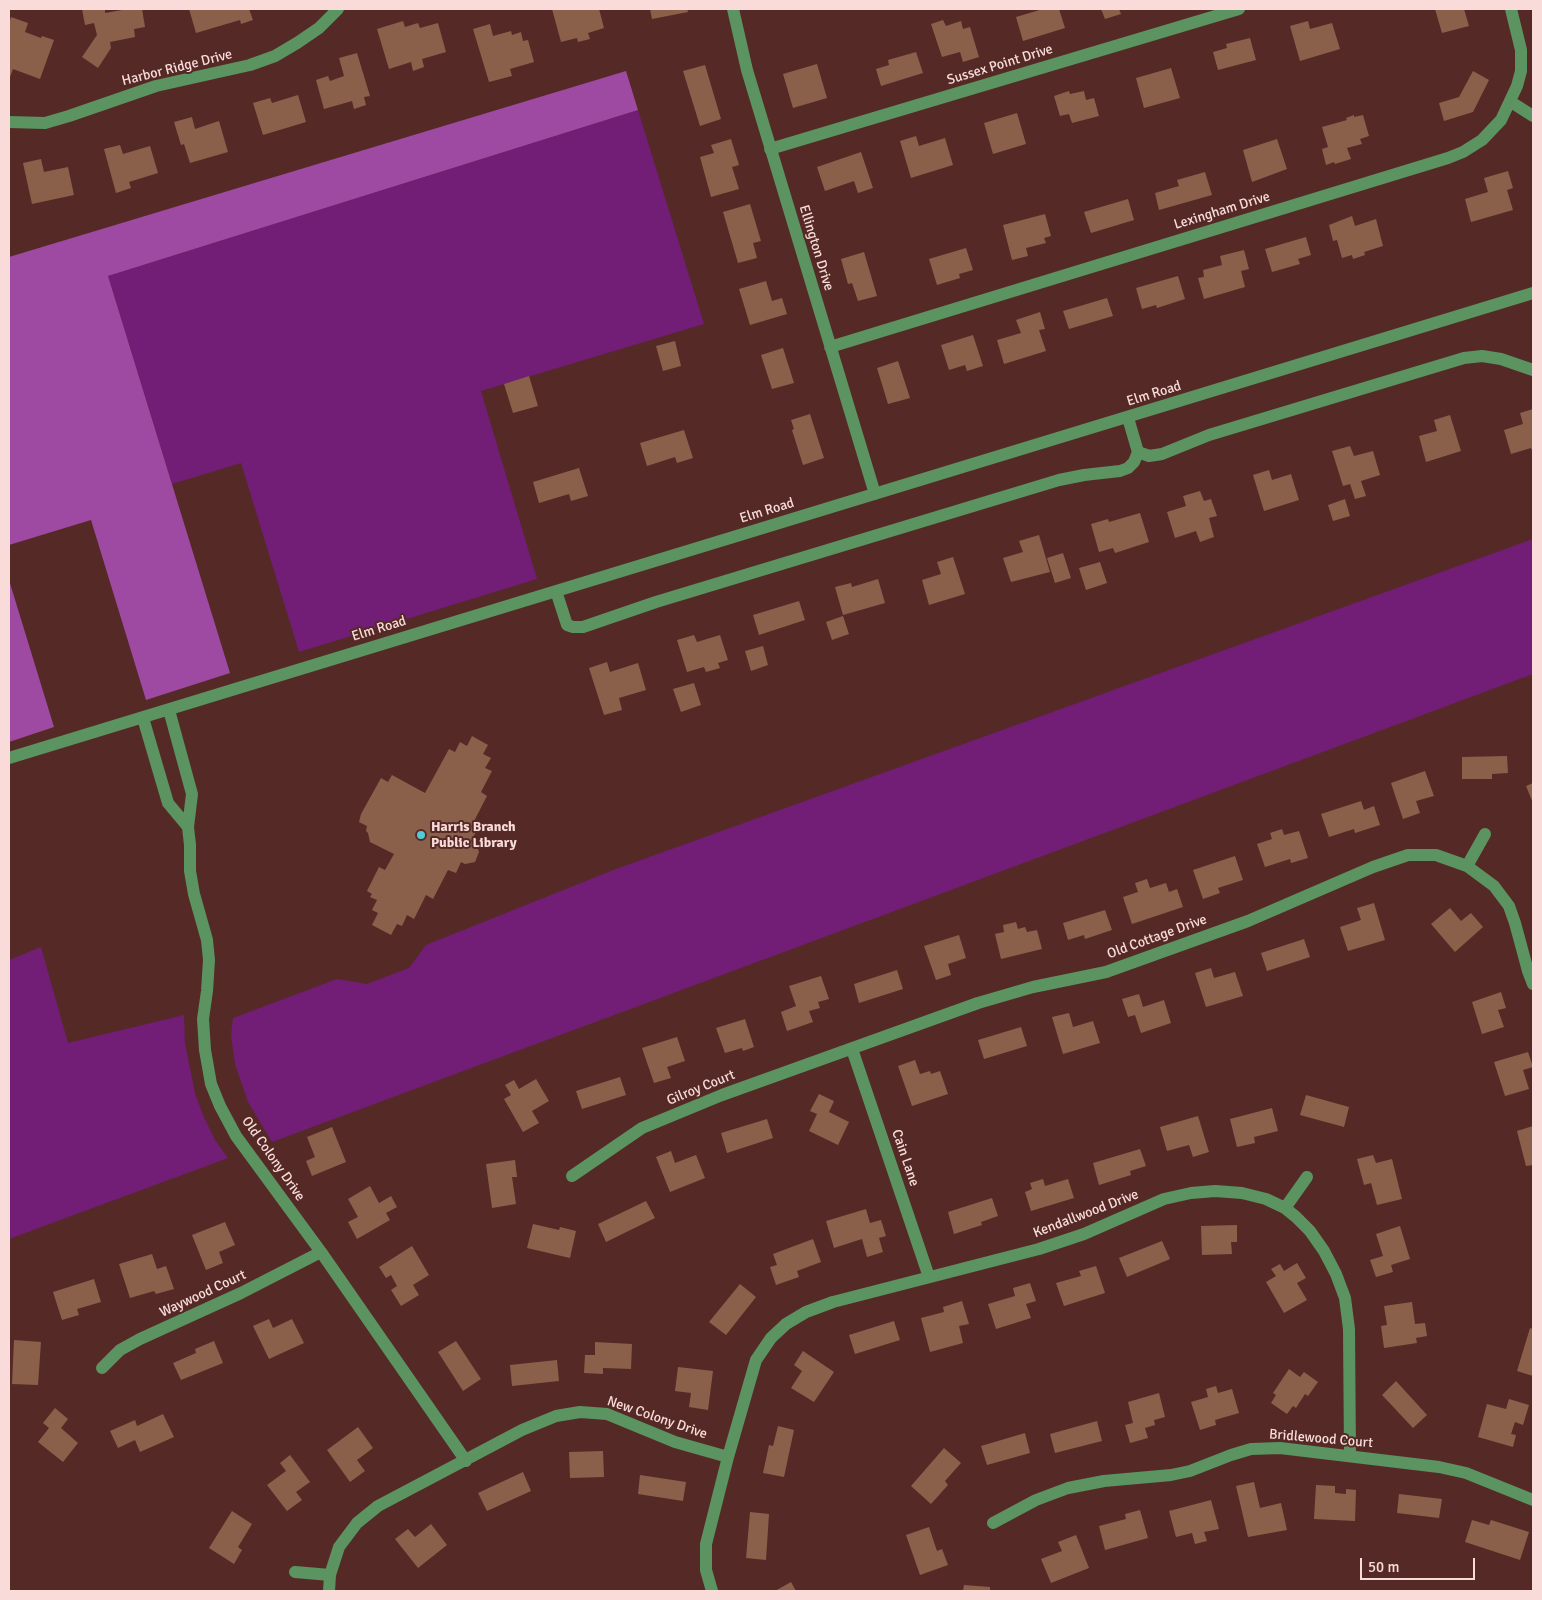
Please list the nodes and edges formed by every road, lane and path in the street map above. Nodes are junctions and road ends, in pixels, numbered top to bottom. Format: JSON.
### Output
{"nodes":[{"id":1,"x":338,"y":9,"type":"edge"},
{"id":2,"x":733,"y":9,"type":"edge"},
{"id":3,"x":1239,"y":9,"type":"edge"},
{"id":4,"x":1511,"y":9,"type":"edge"},
{"id":5,"x":1511,"y":102,"type":"junction"},
{"id":6,"x":1533,"y":116,"type":"edge"},
{"id":7,"x":9,"y":122,"type":"edge"},
{"id":8,"x":770,"y":149,"type":"junction"},
{"id":9,"x":1533,"y":293,"type":"edge"},
{"id":10,"x":830,"y":347,"type":"junction"},
{"id":11,"x":1533,"y":370,"type":"edge"},
{"id":12,"x":1128,"y":418,"type":"junction"},
{"id":13,"x":1138,"y":452,"type":"junction"},
{"id":14,"x":875,"y":494,"type":"junction"},
{"id":15,"x":556,"y":591,"type":"junction"},
{"id":16,"x":168,"y":710,"type":"junction"},
{"id":17,"x":143,"y":718,"type":"junction"},
{"id":18,"x":9,"y":758,"type":"edge"},
{"id":19,"x":188,"y":827,"type":"junction"},
{"id":20,"x":1485,"y":834,"type":"dead end"},
{"id":21,"x":1467,"y":866,"type":"junction"},
{"id":22,"x":1533,"y":984,"type":"edge"},
{"id":23,"x":852,"y":1048,"type":"junction"},
{"id":24,"x":572,"y":1176,"type":"dead end"},
{"id":25,"x":1306,"y":1177,"type":"dead end"},
{"id":26,"x":1285,"y":1208,"type":"junction"},
{"id":27,"x":320,"y":1252,"type":"junction"},
{"id":28,"x":929,"y":1277,"type":"junction"},
{"id":29,"x":102,"y":1368,"type":"dead end"},
{"id":30,"x":1350,"y":1456,"type":"junction"},
{"id":31,"x":728,"y":1457,"type":"junction"},
{"id":32,"x":466,"y":1461,"type":"junction"},
{"id":33,"x":1533,"y":1499,"type":"edge"},
{"id":34,"x":993,"y":1523,"type":"dead end"},
{"id":35,"x":294,"y":1572,"type":"dead end"},
{"id":36,"x":330,"y":1575,"type":"junction"},
{"id":37,"x":329,"y":1591,"type":"edge"},
{"id":38,"x":712,"y":1591,"type":"edge"}],
"edges":[{"from":1,"to":7,"type":"street","name":"Harbor Ridge Drive"},
{"from":2,"to":8,"type":"street","name":"Ellington Drive"},
{"from":3,"to":8,"type":"street","name":"Sussex Point Drive"},
{"from":4,"to":5,"type":"street","name":"Lexingham Drive"},
{"from":5,"to":6,"type":"street"},
{"from":5,"to":10,"type":"street","name":"Lexingham Drive"},
{"from":8,"to":10,"type":"street","name":"Ellington Drive"},
{"from":9,"to":12,"type":"street","name":"Elm Road"},
{"from":10,"to":14,"type":"street","name":"Ellington Drive"},
{"from":11,"to":13,"type":"street"},
{"from":12,"to":13,"type":"street"},
{"from":12,"to":14,"type":"street","name":"Elm Road"},
{"from":13,"to":15,"type":"street"},
{"from":14,"to":15,"type":"street","name":"Elm Road"},
{"from":15,"to":16,"type":"street","name":"Elm Road"},
{"from":16,"to":17,"type":"street","name":"Elm Road"},
{"from":16,"to":19,"type":"street","name":"Old Colony Drive"},
{"from":17,"to":18,"type":"street","name":"Elm Road"},
{"from":17,"to":19,"type":"street"},
{"from":19,"to":27,"type":"street","name":"Old Colony Drive"},
{"from":20,"to":21,"type":"street"},
{"from":21,"to":22,"type":"street","name":"Old Cottage Drive"},
{"from":21,"to":23,"type":"street","name":"Old Cottage Drive"},
{"from":23,"to":24,"type":"street","name":"Gilroy Court"},
{"from":23,"to":28,"type":"street","name":"Cain Lane"},
{"from":25,"to":26,"type":"street"},
{"from":26,"to":28,"type":"street","name":"Kendallwood Drive"},
{"from":26,"to":30,"type":"street","name":"Kendallwood Drive"},
{"from":27,"to":29,"type":"street","name":"Waywood Court"},
{"from":27,"to":32,"type":"street","name":"Old Colony Drive"},
{"from":28,"to":31,"type":"street","name":"Kendallwood Drive"},
{"from":30,"to":33,"type":"street","name":"Bridlewood Court"},
{"from":30,"to":34,"type":"street","name":"Bridlewood Court"},
{"from":31,"to":32,"type":"street","name":"New Colony Drive"},
{"from":31,"to":38,"type":"street","name":"Kendallwood Drive"},
{"from":32,"to":36,"type":"street","name":"New Colony Drive"},
{"from":35,"to":36,"type":"street"},
{"from":36,"to":37,"type":"street","name":"New Colony Drive"}]}
